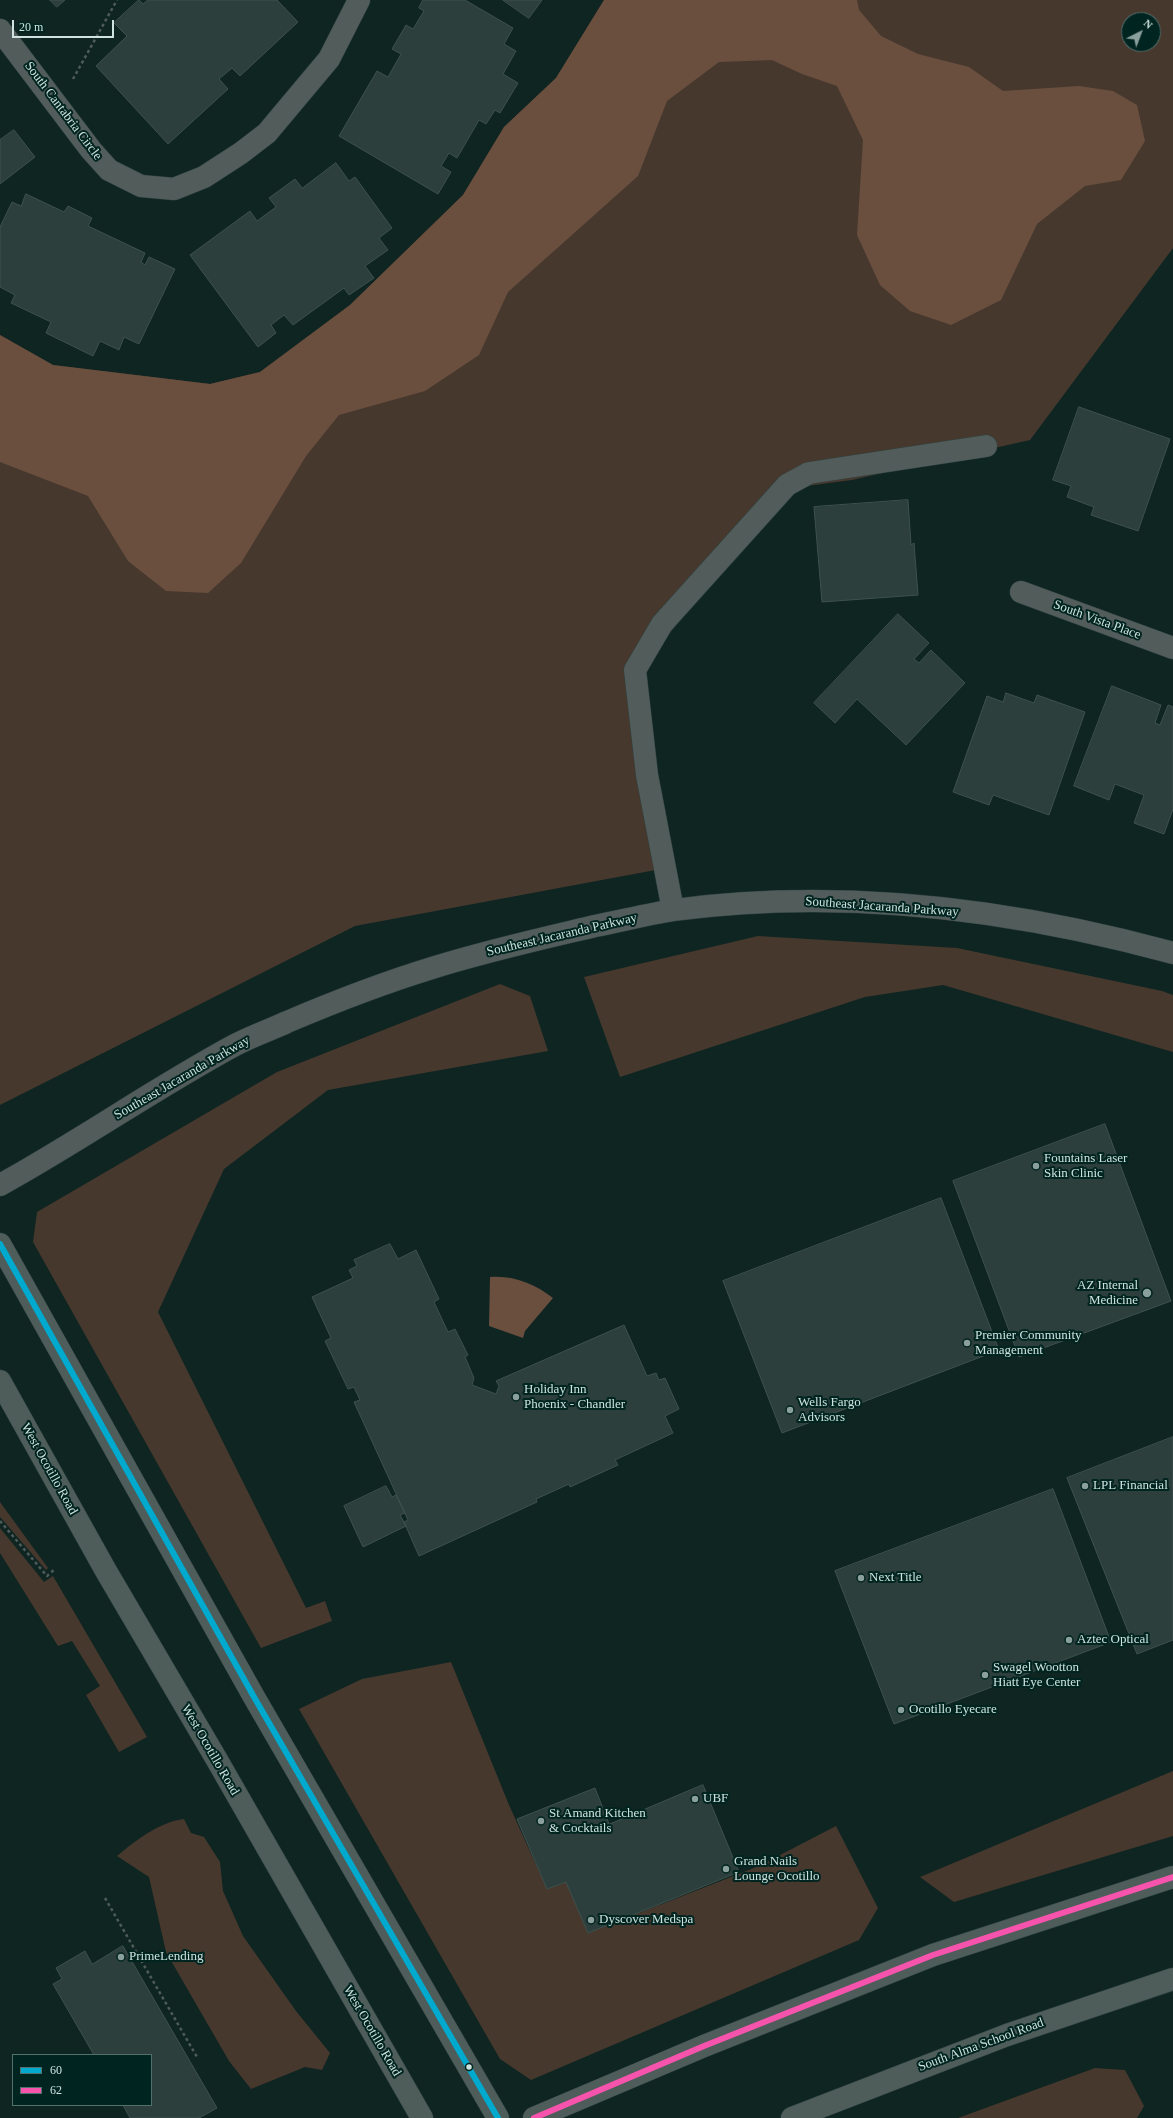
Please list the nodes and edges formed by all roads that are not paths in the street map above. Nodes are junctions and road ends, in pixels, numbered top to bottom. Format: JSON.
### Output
{"nodes":[{"id":1,"x":359,"y":0,"type":"edge"},
{"id":2,"x":0,"y":30,"type":"edge"},
{"id":3,"x":986,"y":446,"type":"dead end"},
{"id":4,"x":1021,"y":592,"type":"dead end"},
{"id":5,"x":1173,"y":648,"type":"edge"},
{"id":6,"x":673,"y":910,"type":"junction"},
{"id":7,"x":1173,"y":953,"type":"edge"},
{"id":8,"x":0,"y":1185,"type":"edge"},
{"id":9,"x":0,"y":1244,"type":"edge"},
{"id":10,"x":0,"y":1381,"type":"edge"},
{"id":11,"x":1173,"y":1876,"type":"edge"},
{"id":12,"x":1173,"y":1979,"type":"edge"},
{"id":13,"x":422,"y":2118,"type":"edge"},
{"id":14,"x":498,"y":2118,"type":"edge"},
{"id":15,"x":534,"y":2118,"type":"edge"},
{"id":16,"x":792,"y":2118,"type":"edge"}],
"edges":[{"from":1,"to":2,"type":"street","name":"South Cantabria Circle"},
{"from":3,"to":6,"type":"street"},
{"from":4,"to":5,"type":"street","name":"South Vista Place"},
{"from":6,"to":7,"type":"street","name":"Southeast Jacaranda Parkway"},
{"from":6,"to":8,"type":"street","name":"Southeast Jacaranda Parkway"},
{"from":9,"to":14,"type":"main road"},
{"from":10,"to":13,"type":"main road","name":"West Ocotillo Road"},
{"from":11,"to":15,"type":"main road"},
{"from":12,"to":16,"type":"main road","name":"South Alma School Road"}]}
